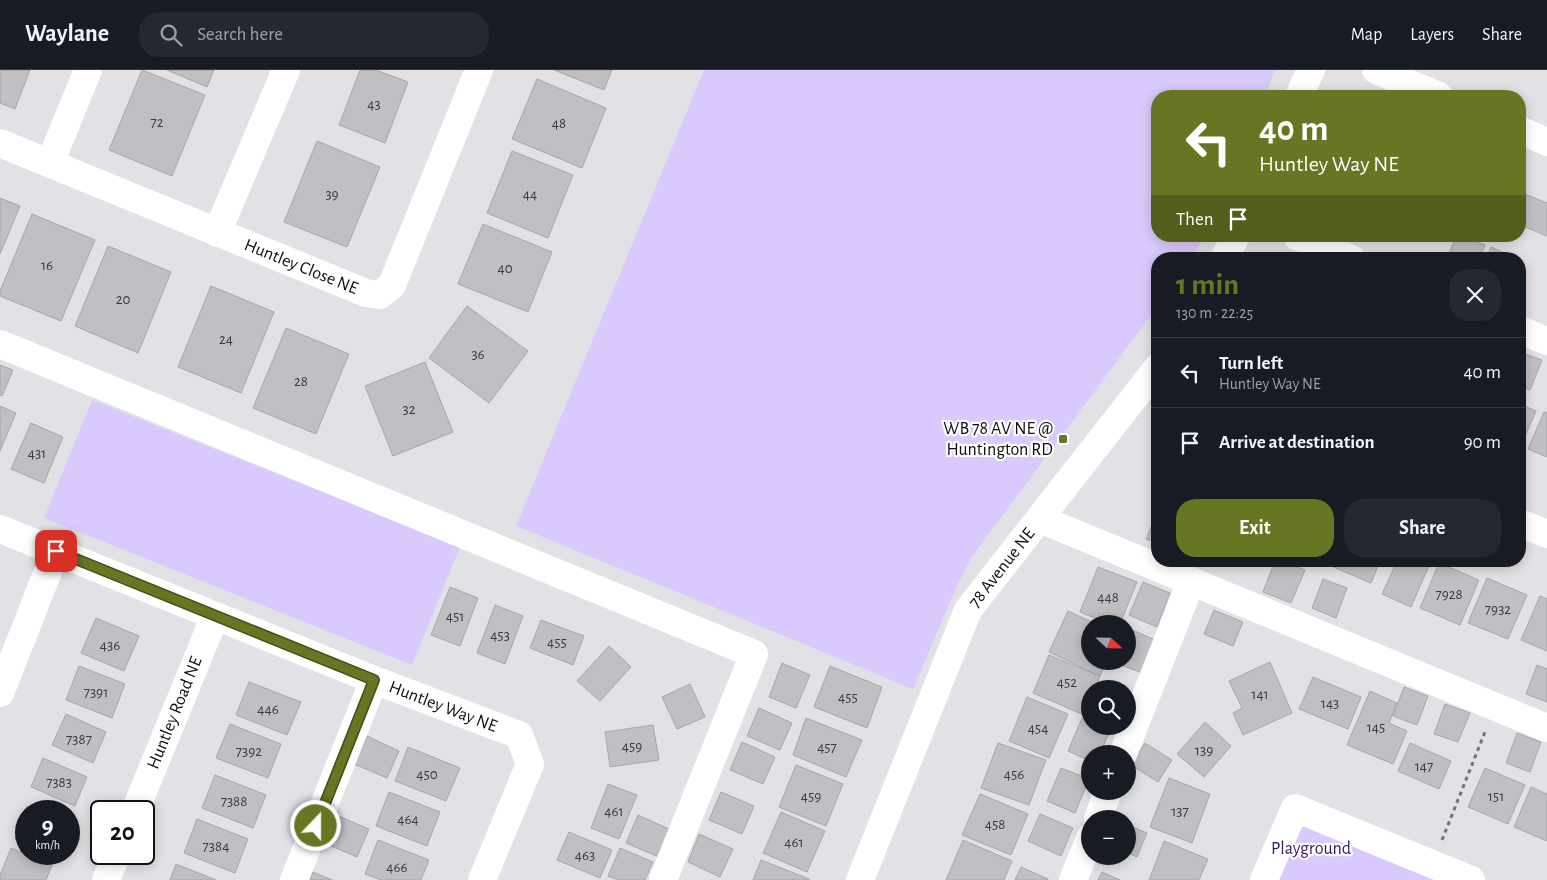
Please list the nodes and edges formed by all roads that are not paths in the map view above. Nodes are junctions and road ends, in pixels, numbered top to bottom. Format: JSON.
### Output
{"nodes":[{"id":1,"x":88,"y":70,"type":"edge"},
{"id":2,"x":286,"y":70,"type":"edge"},
{"id":3,"x":479,"y":70,"type":"edge"},
{"id":4,"x":1311,"y":70,"type":"edge"},
{"id":5,"x":1376,"y":70,"type":"edge"},
{"id":6,"x":1303,"y":90,"type":"edge"},
{"id":7,"x":1424,"y":90,"type":"edge"},
{"id":8,"x":1526,"y":133,"type":"edge"},
{"id":9,"x":1547,"y":142,"type":"edge"},
{"id":10,"x":0,"y":143,"type":"edge"},
{"id":11,"x":50,"y":163,"type":"junction"},
{"id":12,"x":217,"y":233,"type":"junction"},
{"id":13,"x":1311,"y":242,"type":"edge"},
{"id":14,"x":1335,"y":252,"type":"edge"},
{"id":15,"x":1526,"y":332,"type":"edge"},
{"id":16,"x":1547,"y":341,"type":"edge"},
{"id":17,"x":0,"y":344,"type":"edge"},
{"id":18,"x":1151,"y":376,"type":"edge"},
{"id":19,"x":1040,"y":519,"type":"junction"},
{"id":20,"x":1526,"y":525,"type":"edge"},
{"id":21,"x":0,"y":529,"type":"edge"},
{"id":22,"x":1547,"y":534,"type":"edge"},
{"id":23,"x":56,"y":551,"type":"junction"},
{"id":24,"x":1151,"y":565,"type":"edge"},
{"id":25,"x":1155,"y":567,"type":"edge"},
{"id":26,"x":1191,"y":582,"type":"junction"},
{"id":27,"x":215,"y":616,"type":"junction"},
{"id":28,"x":374,"y":680,"type":"junction"},
{"id":29,"x":0,"y":693,"type":"edge"},
{"id":30,"x":1547,"y":728,"type":"edge"},
{"id":31,"x":1127,"y":745,"type":"edge"},
{"id":32,"x":140,"y":800,"type":"edge"},
{"id":33,"x":1081,"y":860,"type":"edge"},
{"id":34,"x":112,"y":865,"type":"edge"},
{"id":35,"x":106,"y":880,"type":"edge"},
{"id":36,"x":294,"y":880,"type":"edge"},
{"id":37,"x":482,"y":880,"type":"edge"},
{"id":38,"x":663,"y":880,"type":"edge"},
{"id":39,"x":860,"y":880,"type":"edge"},
{"id":40,"x":1073,"y":880,"type":"edge"},
{"id":41,"x":1264,"y":880,"type":"edge"},
{"id":42,"x":1471,"y":880,"type":"edge"}],
"edges":[{"from":1,"to":11,"type":"street"},
{"from":2,"to":12,"type":"street"},
{"from":3,"to":12,"type":"street","name":"Huntley Close NE"},
{"from":4,"to":6,"type":"street"},
{"from":5,"to":7,"type":"street"},
{"from":8,"to":9,"type":"street"},
{"from":10,"to":11,"type":"street","name":"Huntley Close NE"},
{"from":11,"to":12,"type":"street","name":"Huntley Close NE"},
{"from":13,"to":14,"type":"street"},
{"from":15,"to":16,"type":"street"},
{"from":17,"to":38,"type":"street"},
{"from":18,"to":19,"type":"street","name":"78 Avenue NE"},
{"from":19,"to":24,"type":"street"},
{"from":19,"to":39,"type":"street","name":"78 Avenue NE"},
{"from":20,"to":22,"type":"street"},
{"from":21,"to":23,"type":"street","name":"Huntley Way NE"},
{"from":23,"to":27,"type":"street","name":"Huntley Way NE"},
{"from":23,"to":29,"type":"street"},
{"from":25,"to":26,"type":"street"},
{"from":26,"to":30,"type":"street"},
{"from":26,"to":31,"type":"street"},
{"from":27,"to":28,"type":"street","name":"Huntley Way NE"},
{"from":27,"to":32,"type":"street","name":"Huntley Road NE"},
{"from":28,"to":36,"type":"street"},
{"from":28,"to":37,"type":"street","name":"Huntley Way NE"},
{"from":33,"to":40,"type":"street"},
{"from":34,"to":35,"type":"street"},
{"from":41,"to":42,"type":"street"}]}
